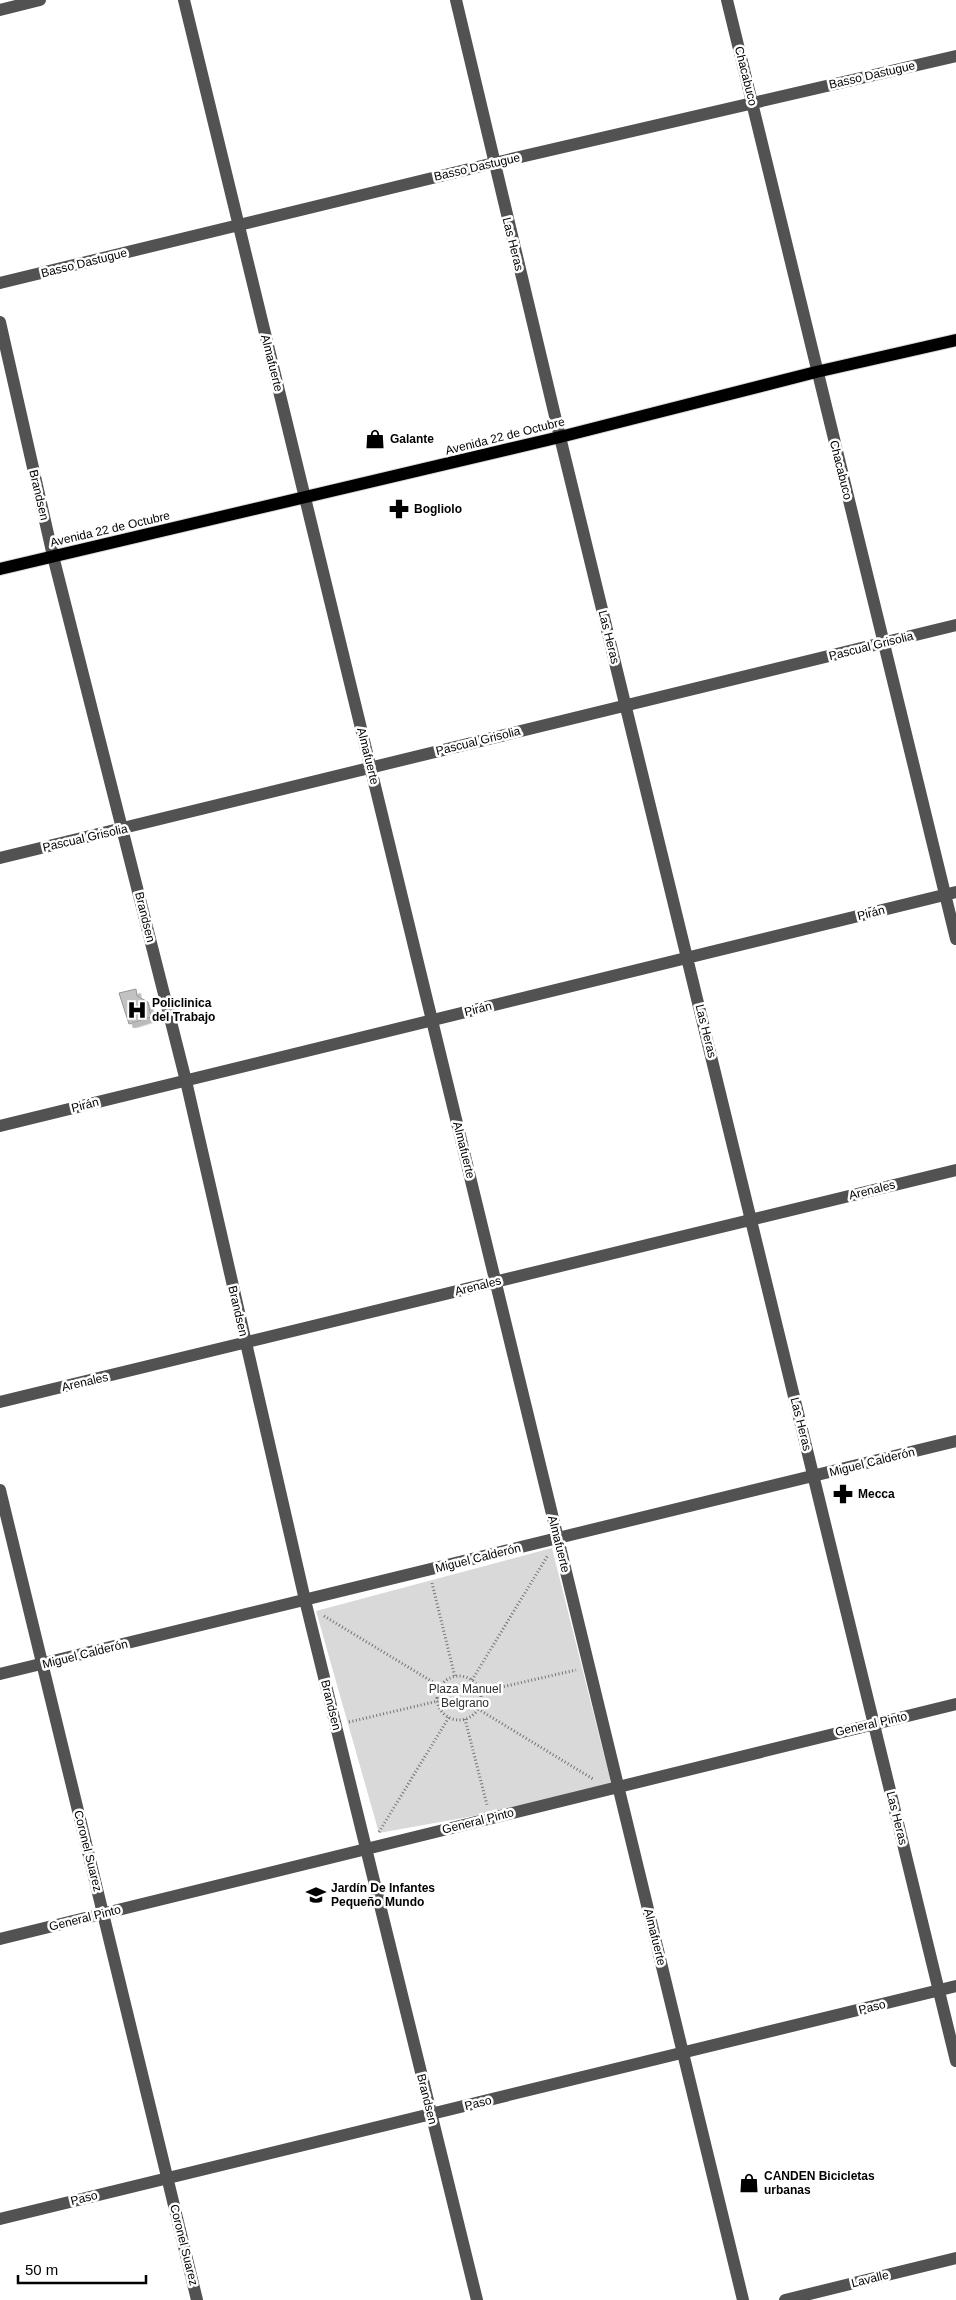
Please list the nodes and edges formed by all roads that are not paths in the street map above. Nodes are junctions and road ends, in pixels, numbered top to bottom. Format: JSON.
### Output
{"nodes":[{"id":1,"x":40,"y":0,"type":"edge"},
{"id":2,"x":184,"y":0,"type":"edge"},
{"id":3,"x":456,"y":0,"type":"edge"},
{"id":4,"x":727,"y":0,"type":"edge"},
{"id":5,"x":0,"y":10,"type":"edge"},
{"id":6,"x":956,"y":56,"type":"edge"},
{"id":7,"x":752,"y":103,"type":"junction"},
{"id":8,"x":494,"y":163,"type":"junction"},
{"id":9,"x":238,"y":225,"type":"junction"},
{"id":10,"x":0,"y":283,"type":"edge"},
{"id":11,"x":0,"y":322,"type":"edge"},
{"id":12,"x":956,"y":340,"type":"edge"},
{"id":13,"x":816,"y":372,"type":"junction"},
{"id":14,"x":560,"y":437,"type":"junction"},
{"id":15,"x":305,"y":498,"type":"junction"},
{"id":16,"x":53,"y":556,"type":"junction"},
{"id":17,"x":0,"y":568,"type":"edge"},
{"id":18,"x":956,"y":625,"type":"edge"},
{"id":19,"x":883,"y":643,"type":"junction"},
{"id":20,"x":626,"y":705,"type":"junction"},
{"id":21,"x":370,"y":767,"type":"junction"},
{"id":22,"x":123,"y":829,"type":"junction"},
{"id":23,"x":0,"y":858,"type":"edge"},
{"id":24,"x":951,"y":894,"type":"edge"},
{"id":25,"x":956,"y":939,"type":"edge"},
{"id":26,"x":688,"y":958,"type":"junction"},
{"id":27,"x":432,"y":1020,"type":"junction"},
{"id":28,"x":186,"y":1081,"type":"junction"},
{"id":29,"x":0,"y":1126,"type":"edge"},
{"id":30,"x":956,"y":1170,"type":"edge"},
{"id":31,"x":751,"y":1219,"type":"junction"},
{"id":32,"x":496,"y":1282,"type":"junction"},
{"id":33,"x":246,"y":1343,"type":"junction"},
{"id":34,"x":0,"y":1402,"type":"edge"},
{"id":35,"x":956,"y":1441,"type":"edge"},
{"id":36,"x":814,"y":1476,"type":"junction"},
{"id":37,"x":0,"y":1490,"type":"edge"},
{"id":38,"x":558,"y":1538,"type":"junction"},
{"id":39,"x":305,"y":1600,"type":"junction"},
{"id":40,"x":42,"y":1664,"type":"junction"},
{"id":41,"x":0,"y":1674,"type":"edge"},
{"id":42,"x":956,"y":1704,"type":"edge"},
{"id":43,"x":874,"y":1723,"type":"junction"},
{"id":44,"x":618,"y":1787,"type":"junction"},
{"id":45,"x":366,"y":1849,"type":"junction"},
{"id":46,"x":103,"y":1914,"type":"junction"},
{"id":47,"x":0,"y":1939,"type":"edge"},
{"id":48,"x":956,"y":1986,"type":"edge"},
{"id":49,"x":939,"y":1991,"type":"junction"},
{"id":50,"x":683,"y":2053,"type":"junction"},
{"id":51,"x":956,"y":2061,"type":"edge"},
{"id":52,"x":431,"y":2114,"type":"junction"},
{"id":53,"x":168,"y":2178,"type":"junction"},
{"id":54,"x":0,"y":2219,"type":"edge"},
{"id":55,"x":956,"y":2258,"type":"edge"},
{"id":56,"x":197,"y":2300,"type":"edge"},
{"id":57,"x":477,"y":2300,"type":"edge"},
{"id":58,"x":743,"y":2300,"type":"edge"},
{"id":59,"x":785,"y":2300,"type":"edge"}],
"edges":[{"from":1,"to":5,"type":"street"},
{"from":2,"to":9,"type":"street","name":"Almafuerte"},
{"from":3,"to":8,"type":"street","name":"Las Heras"},
{"from":4,"to":7,"type":"street","name":"Chacabuco"},
{"from":6,"to":7,"type":"street","name":"Basso Dastugue"},
{"from":7,"to":8,"type":"street","name":"Basso Dastugue"},
{"from":7,"to":13,"type":"street","name":"Chacabuco"},
{"from":8,"to":9,"type":"street","name":"Basso Dastugue"},
{"from":8,"to":14,"type":"street","name":"Las Heras"},
{"from":9,"to":10,"type":"street","name":"Basso Dastugue"},
{"from":9,"to":15,"type":"street","name":"Almafuerte"},
{"from":11,"to":16,"type":"street","name":"Brandsen"},
{"from":12,"to":13,"type":"main road","name":"Avenida 22 de Octubre"},
{"from":13,"to":14,"type":"main road","name":"Avenida 22 de Octubre"},
{"from":13,"to":19,"type":"street","name":"Chacabuco"},
{"from":14,"to":15,"type":"main road","name":"Avenida 22 de Octubre"},
{"from":14,"to":20,"type":"street","name":"Las Heras"},
{"from":15,"to":16,"type":"main road","name":"Avenida 22 de Octubre"},
{"from":15,"to":21,"type":"street","name":"Almafuerte"},
{"from":16,"to":17,"type":"main road","name":"Avenida 22 de Octubre"},
{"from":16,"to":22,"type":"street","name":"Brandsen"},
{"from":18,"to":19,"type":"street","name":"Pascual Grisolia"},
{"from":19,"to":20,"type":"street","name":"Pascual Grisolia"},
{"from":19,"to":24,"type":"street","name":"Chacabuco"},
{"from":20,"to":21,"type":"street","name":"Pascual Grisolia"},
{"from":20,"to":26,"type":"street","name":"Las Heras"},
{"from":21,"to":22,"type":"street","name":"Pascual Grisolia"},
{"from":21,"to":27,"type":"street","name":"Almafuerte"},
{"from":22,"to":23,"type":"street","name":"Pascual Grisolia"},
{"from":22,"to":28,"type":"street","name":"Brandsen"},
{"from":24,"to":25,"type":"street","name":"Chacabuco"},
{"from":24,"to":26,"type":"street","name":"Pirán"},
{"from":26,"to":27,"type":"street","name":"Pirán"},
{"from":26,"to":31,"type":"street","name":"Las Heras"},
{"from":27,"to":28,"type":"street","name":"Pirán"},
{"from":27,"to":32,"type":"street","name":"Almafuerte"},
{"from":28,"to":29,"type":"street","name":"Pirán"},
{"from":28,"to":33,"type":"street","name":"Brandsen"},
{"from":30,"to":31,"type":"street","name":"Arenales"},
{"from":31,"to":32,"type":"street","name":"Arenales"},
{"from":31,"to":36,"type":"street","name":"Las Heras"},
{"from":32,"to":33,"type":"street","name":"Arenales"},
{"from":32,"to":38,"type":"street","name":"Almafuerte"},
{"from":33,"to":34,"type":"street","name":"Arenales"},
{"from":33,"to":39,"type":"street","name":"Brandsen"},
{"from":35,"to":36,"type":"street","name":"Miguel Calderón"},
{"from":36,"to":38,"type":"street","name":"Miguel Calderón"},
{"from":36,"to":43,"type":"street","name":"Las Heras"},
{"from":37,"to":40,"type":"street","name":"Coronel Suarez"},
{"from":38,"to":39,"type":"street","name":"Miguel Calderón"},
{"from":38,"to":44,"type":"street","name":"Almafuerte"},
{"from":39,"to":40,"type":"street","name":"Miguel Calderón"},
{"from":39,"to":45,"type":"street","name":"Brandsen"},
{"from":40,"to":41,"type":"street","name":"Miguel Calderón"},
{"from":40,"to":46,"type":"street","name":"Coronel Suarez"},
{"from":42,"to":43,"type":"street","name":"General Pinto"},
{"from":43,"to":44,"type":"street","name":"General Pinto"},
{"from":43,"to":49,"type":"street","name":"Las Heras"},
{"from":44,"to":45,"type":"street","name":"General Pinto"},
{"from":44,"to":50,"type":"street","name":"Almafuerte"},
{"from":45,"to":46,"type":"street","name":"General Pinto"},
{"from":45,"to":52,"type":"street","name":"Brandsen"},
{"from":46,"to":47,"type":"street","name":"General Pinto"},
{"from":46,"to":53,"type":"street","name":"Coronel Suarez"},
{"from":48,"to":49,"type":"street","name":"Paso"},
{"from":49,"to":50,"type":"street","name":"Paso"},
{"from":49,"to":51,"type":"street","name":"Las Heras"},
{"from":50,"to":52,"type":"street","name":"Paso"},
{"from":50,"to":58,"type":"street","name":"Almafuerte"},
{"from":52,"to":53,"type":"street","name":"Paso"},
{"from":52,"to":57,"type":"street","name":"Brandsen"},
{"from":53,"to":54,"type":"street","name":"Paso"},
{"from":53,"to":56,"type":"street","name":"Coronel Suarez"},
{"from":55,"to":59,"type":"street","name":"Lavalle"}]}
